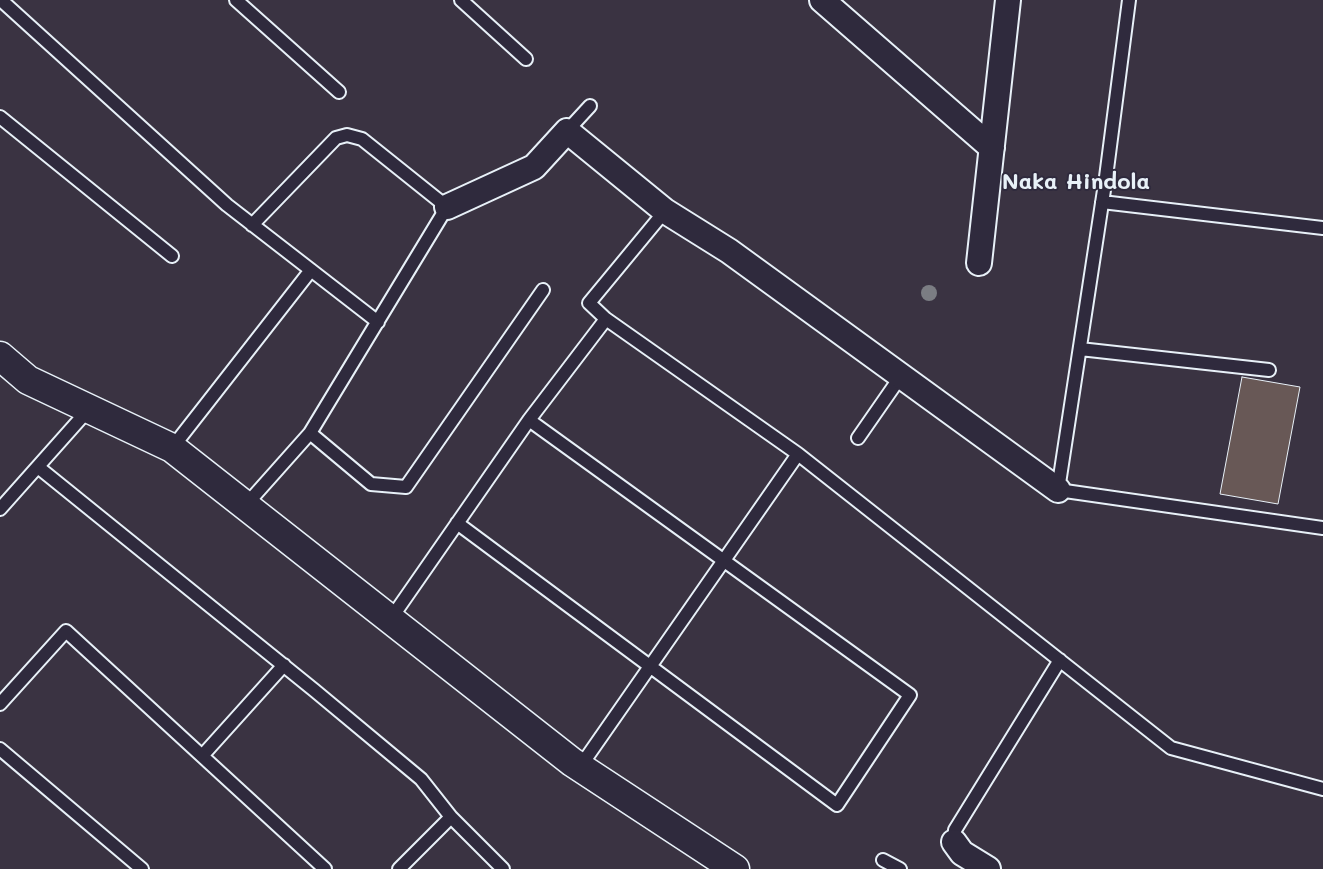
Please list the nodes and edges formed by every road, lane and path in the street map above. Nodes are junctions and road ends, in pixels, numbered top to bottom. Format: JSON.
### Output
{"nodes":[{"id":1,"x":1,"y":0,"type":"edge"},
{"id":2,"x":236,"y":0,"type":"edge"},
{"id":3,"x":462,"y":0,"type":"edge"},
{"id":4,"x":1008,"y":0,"type":"edge"},
{"id":5,"x":1129,"y":0,"type":"edge"},
{"id":6,"x":830,"y":2,"type":"edge"},
{"id":7,"x":526,"y":59,"type":"dead end"},
{"id":8,"x":339,"y":92,"type":"dead end"},
{"id":9,"x":590,"y":106,"type":"dead end"},
{"id":10,"x":0,"y":117,"type":"edge"},
{"id":11,"x":566,"y":131,"type":"junction"},
{"id":12,"x":992,"y":148,"type":"junction"},
{"id":13,"x":1102,"y":202,"type":"junction"},
{"id":14,"x":447,"y":207,"type":"junction"},
{"id":15,"x":665,"y":211,"type":"junction"},
{"id":16,"x":252,"y":225,"type":"junction"},
{"id":17,"x":1323,"y":228,"type":"edge"},
{"id":18,"x":172,"y":256,"type":"dead end"},
{"id":19,"x":979,"y":263,"type":"dead end"},
{"id":20,"x":310,"y":270,"type":"junction"},
{"id":21,"x":543,"y":290,"type":"dead end"},
{"id":22,"x":606,"y":318,"type":"junction"},
{"id":23,"x":378,"y":322,"type":"junction"},
{"id":24,"x":1080,"y":349,"type":"junction"},
{"id":25,"x":0,"y":356,"type":"edge"},
{"id":26,"x":1269,"y":370,"type":"dead end"},
{"id":27,"x":901,"y":376,"type":"junction"},
{"id":28,"x":90,"y":409,"type":"junction"},
{"id":29,"x":529,"y":420,"type":"junction"},
{"id":30,"x":310,"y":433,"type":"junction"},
{"id":31,"x":858,"y":438,"type":"dead end"},
{"id":32,"x":172,"y":448,"type":"junction"},
{"id":33,"x":798,"y":454,"type":"junction"},
{"id":34,"x":38,"y":467,"type":"junction"},
{"id":35,"x":1058,"y":490,"type":"junction"},
{"id":36,"x":245,"y":506,"type":"junction"},
{"id":37,"x":0,"y":508,"type":"edge"},
{"id":38,"x":457,"y":523,"type":"junction"},
{"id":39,"x":1323,"y":528,"type":"edge"},
{"id":40,"x":723,"y":561,"type":"junction"},
{"id":41,"x":390,"y":620,"type":"junction"},
{"id":42,"x":1060,"y":660,"type":"junction"},
{"id":43,"x":284,"y":665,"type":"junction"},
{"id":44,"x":650,"y":666,"type":"junction"},
{"id":45,"x":0,"y":704,"type":"edge"},
{"id":46,"x":0,"y":749,"type":"edge"},
{"id":47,"x":202,"y":756,"type":"junction"},
{"id":48,"x":580,"y":767,"type":"junction"},
{"id":49,"x":1323,"y":789,"type":"edge"},
{"id":50,"x":451,"y":817,"type":"junction"},
{"id":51,"x":954,"y":842,"type":"joint"},
{"id":52,"x":882,"y":860,"type":"dead end"},
{"id":53,"x":142,"y":869,"type":"edge"},
{"id":54,"x":325,"y":869,"type":"edge"},
{"id":55,"x":399,"y":869,"type":"edge"},
{"id":56,"x":503,"y":869,"type":"edge"},
{"id":57,"x":734,"y":869,"type":"edge"},
{"id":58,"x":900,"y":869,"type":"edge"},
{"id":59,"x":988,"y":869,"type":"edge"}],
"edges":[{"from":1,"to":16,"type":"lane"},
{"from":2,"to":8,"type":"lane"},
{"from":3,"to":7,"type":"lane"},
{"from":4,"to":12,"type":"street"},
{"from":5,"to":13,"type":"lane"},
{"from":6,"to":12,"type":"street"},
{"from":9,"to":11,"type":"lane"},
{"from":10,"to":18,"type":"lane"},
{"from":11,"to":14,"type":"street"},
{"from":11,"to":15,"type":"street"},
{"from":12,"to":19,"type":"street"},
{"from":13,"to":17,"type":"lane"},
{"from":13,"to":24,"type":"lane"},
{"from":14,"to":16,"type":"lane"},
{"from":14,"to":23,"type":"lane"},
{"from":15,"to":22,"type":"lane"},
{"from":15,"to":27,"type":"street"},
{"from":16,"to":20,"type":"lane"},
{"from":20,"to":23,"type":"lane"},
{"from":20,"to":32,"type":"lane"},
{"from":21,"to":30,"type":"lane"},
{"from":22,"to":29,"type":"lane"},
{"from":22,"to":33,"type":"lane"},
{"from":23,"to":30,"type":"lane"},
{"from":24,"to":26,"type":"lane"},
{"from":24,"to":35,"type":"lane"},
{"from":25,"to":28,"type":"street"},
{"from":27,"to":31,"type":"lane"},
{"from":27,"to":35,"type":"street"},
{"from":28,"to":32,"type":"street"},
{"from":28,"to":34,"type":"lane"},
{"from":29,"to":38,"type":"lane"},
{"from":29,"to":40,"type":"lane"},
{"from":30,"to":36,"type":"lane"},
{"from":32,"to":36,"type":"street"},
{"from":33,"to":40,"type":"lane"},
{"from":33,"to":42,"type":"lane"},
{"from":34,"to":37,"type":"lane"},
{"from":34,"to":43,"type":"lane"},
{"from":35,"to":39,"type":"lane"},
{"from":36,"to":41,"type":"street"},
{"from":38,"to":41,"type":"lane"},
{"from":38,"to":44,"type":"lane"},
{"from":40,"to":44,"type":"lane"},
{"from":40,"to":44,"type":"lane"},
{"from":41,"to":48,"type":"street"},
{"from":42,"to":49,"type":"lane"},
{"from":42,"to":51,"type":"lane"},
{"from":43,"to":47,"type":"lane"},
{"from":43,"to":50,"type":"lane"},
{"from":44,"to":48,"type":"lane"},
{"from":45,"to":47,"type":"lane"},
{"from":46,"to":53,"type":"lane"},
{"from":47,"to":54,"type":"lane"},
{"from":48,"to":57,"type":"street"},
{"from":50,"to":55,"type":"lane"},
{"from":50,"to":56,"type":"lane"},
{"from":51,"to":59,"type":"street"},
{"from":52,"to":58,"type":"lane"}]}
